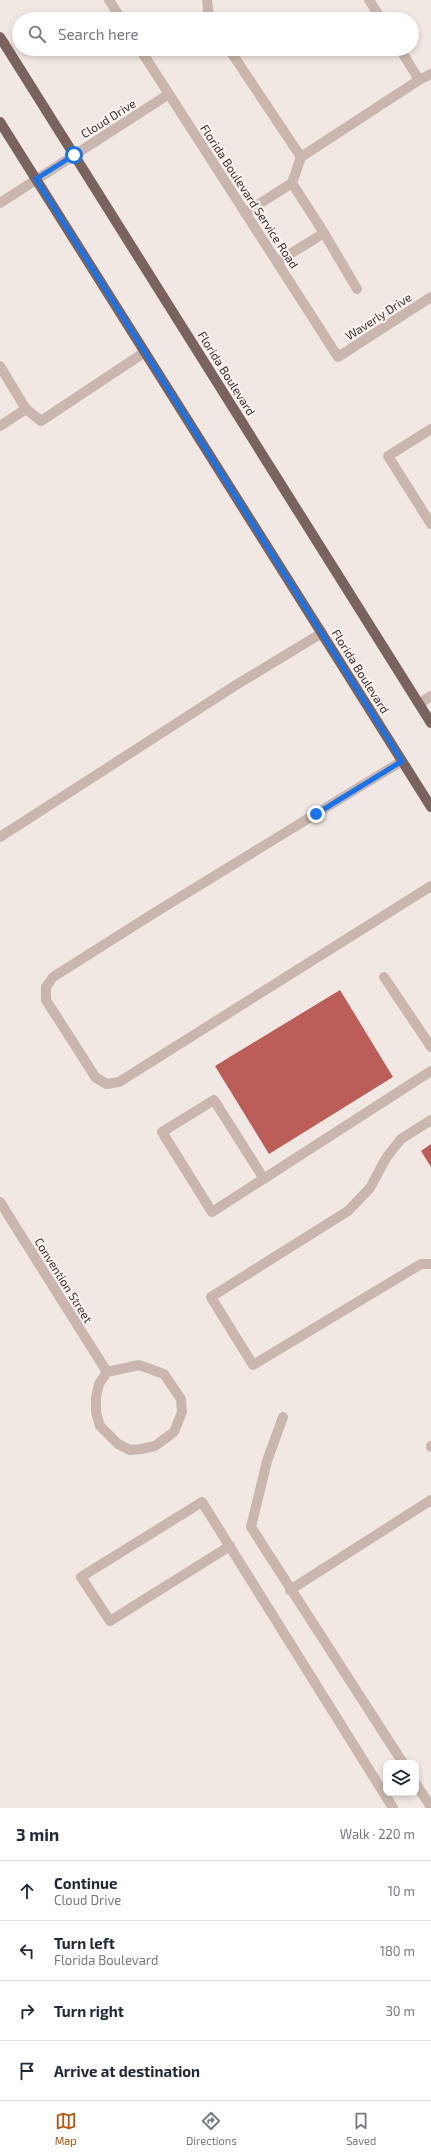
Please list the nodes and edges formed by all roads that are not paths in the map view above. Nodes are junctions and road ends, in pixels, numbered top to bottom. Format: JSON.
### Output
{"nodes":[{"id":1,"x":109,"y":0,"type":"edge"},
{"id":2,"x":207,"y":0,"type":"edge"},
{"id":3,"x":369,"y":0,"type":"edge"},
{"id":4,"x":117,"y":12,"type":"edge"},
{"id":5,"x":208,"y":12,"type":"edge"},
{"id":6,"x":377,"y":12,"type":"edge"},
{"id":7,"x":0,"y":37,"type":"edge"},
{"id":8,"x":145,"y":56,"type":"edge"},
{"id":9,"x":234,"y":56,"type":"edge"},
{"id":10,"x":404,"y":56,"type":"edge"},
{"id":11,"x":431,"y":74,"type":"edge"},
{"id":12,"x":419,"y":80,"type":"junction"},
{"id":13,"x":169,"y":94,"type":"junction"},
{"id":14,"x":0,"y":122,"type":"edge"},
{"id":15,"x":74,"y":155,"type":"junction"},
{"id":16,"x":302,"y":157,"type":"junction"},
{"id":17,"x":36,"y":179,"type":"junction"},
{"id":18,"x":292,"y":183,"type":"junction"},
{"id":19,"x":0,"y":203,"type":"edge"},
{"id":20,"x":245,"y":213,"type":"junction"},
{"id":21,"x":324,"y":233,"type":"junction"},
{"id":22,"x":277,"y":262,"type":"junction"},
{"id":23,"x":357,"y":289,"type":"dead end"},
{"id":24,"x":431,"y":297,"type":"edge"},
{"id":25,"x":145,"y":352,"type":"junction"},
{"id":26,"x":338,"y":357,"type":"joint"},
{"id":27,"x":0,"y":366,"type":"edge"},
{"id":28,"x":26,"y":409,"type":"junction"},
{"id":29,"x":0,"y":426,"type":"edge"},
{"id":30,"x":431,"y":429,"type":"edge"},
{"id":31,"x":431,"y":524,"type":"edge"},
{"id":32,"x":322,"y":633,"type":"junction"},
{"id":33,"x":431,"y":696,"type":"edge"},
{"id":34,"x":419,"y":704,"type":"junction"},
{"id":35,"x":431,"y":723,"type":"edge"},
{"id":36,"x":402,"y":761,"type":"junction"},
{"id":37,"x":431,"y":807,"type":"edge"},
{"id":38,"x":0,"y":837,"type":"edge"},
{"id":39,"x":431,"y":886,"type":"edge"},
{"id":40,"x":384,"y":977,"type":"dead end"},
{"id":41,"x":431,"y":1047,"type":"edge"},
{"id":42,"x":431,"y":1071,"type":"edge"},
{"id":43,"x":431,"y":1120,"type":"edge"},
{"id":44,"x":264,"y":1179,"type":"junction"},
{"id":45,"x":0,"y":1202,"type":"edge"},
{"id":46,"x":431,"y":1264,"type":"edge"},
{"id":47,"x":107,"y":1372,"type":"junction"},
{"id":48,"x":283,"y":1417,"type":"dead end"},
{"id":49,"x":431,"y":1500,"type":"edge"},
{"id":50,"x":230,"y":1546,"type":"junction"},
{"id":51,"x":290,"y":1590,"type":"junction"},
{"id":52,"x":401,"y":1760,"type":"edge"},
{"id":53,"x":419,"y":1789,"type":"edge"},
{"id":54,"x":431,"y":1807,"type":"edge"},
{"id":55,"x":394,"y":1808,"type":"edge"}],
"edges":[{"from":1,"to":4,"type":"street"},
{"from":2,"to":5,"type":"street"},
{"from":3,"to":6,"type":"street"},
{"from":7,"to":15,"type":"main road","name":"Florida Boulevard"},
{"from":8,"to":13,"type":"street","name":"Florida Boulevard Service Road"},
{"from":9,"to":16,"type":"street"},
{"from":10,"to":12,"type":"street"},
{"from":11,"to":12,"type":"street"},
{"from":12,"to":16,"type":"street"},
{"from":13,"to":15,"type":"street","name":"Cloud Drive"},
{"from":13,"to":20,"type":"street","name":"Florida Boulevard Service Road"},
{"from":14,"to":17,"type":"main road","name":"Florida Boulevard"},
{"from":15,"to":17,"type":"street","name":"Cloud Drive"},
{"from":15,"to":34,"type":"main road","name":"Florida Boulevard"},
{"from":16,"to":18,"type":"street"},
{"from":17,"to":19,"type":"street","name":"Cloud Drive"},
{"from":17,"to":25,"type":"main road","name":"Florida Boulevard"},
{"from":18,"to":20,"type":"street"},
{"from":18,"to":21,"type":"street"},
{"from":20,"to":22,"type":"street","name":"Florida Boulevard Service Road"},
{"from":21,"to":22,"type":"street"},
{"from":21,"to":23,"type":"street"},
{"from":22,"to":26,"type":"street","name":"Florida Boulevard Service Road"},
{"from":24,"to":26,"type":"street","name":"Waverly Drive"},
{"from":25,"to":28,"type":"street"},
{"from":25,"to":32,"type":"main road","name":"Florida Boulevard"},
{"from":27,"to":28,"type":"street"},
{"from":28,"to":29,"type":"street"},
{"from":30,"to":31,"type":"street"},
{"from":32,"to":36,"type":"main road","name":"Florida Boulevard"},
{"from":32,"to":38,"type":"street"},
{"from":33,"to":34,"type":"street"},
{"from":34,"to":35,"type":"main road","name":"Florida Boulevard"},
{"from":36,"to":37,"type":"main road","name":"Florida Boulevard"},
{"from":36,"to":39,"type":"street"},
{"from":40,"to":41,"type":"street"},
{"from":42,"to":44,"type":"street"},
{"from":43,"to":46,"type":"street"},
{"from":44,"to":44,"type":"street"},
{"from":45,"to":47,"type":"street","name":"Convention Street"},
{"from":47,"to":47,"type":"street"},
{"from":48,"to":51,"type":"street"},
{"from":49,"to":51,"type":"street"},
{"from":50,"to":50,"type":"street"},
{"from":50,"to":55,"type":"street"},
{"from":51,"to":52,"type":"street"},
{"from":53,"to":54,"type":"street"}]}
